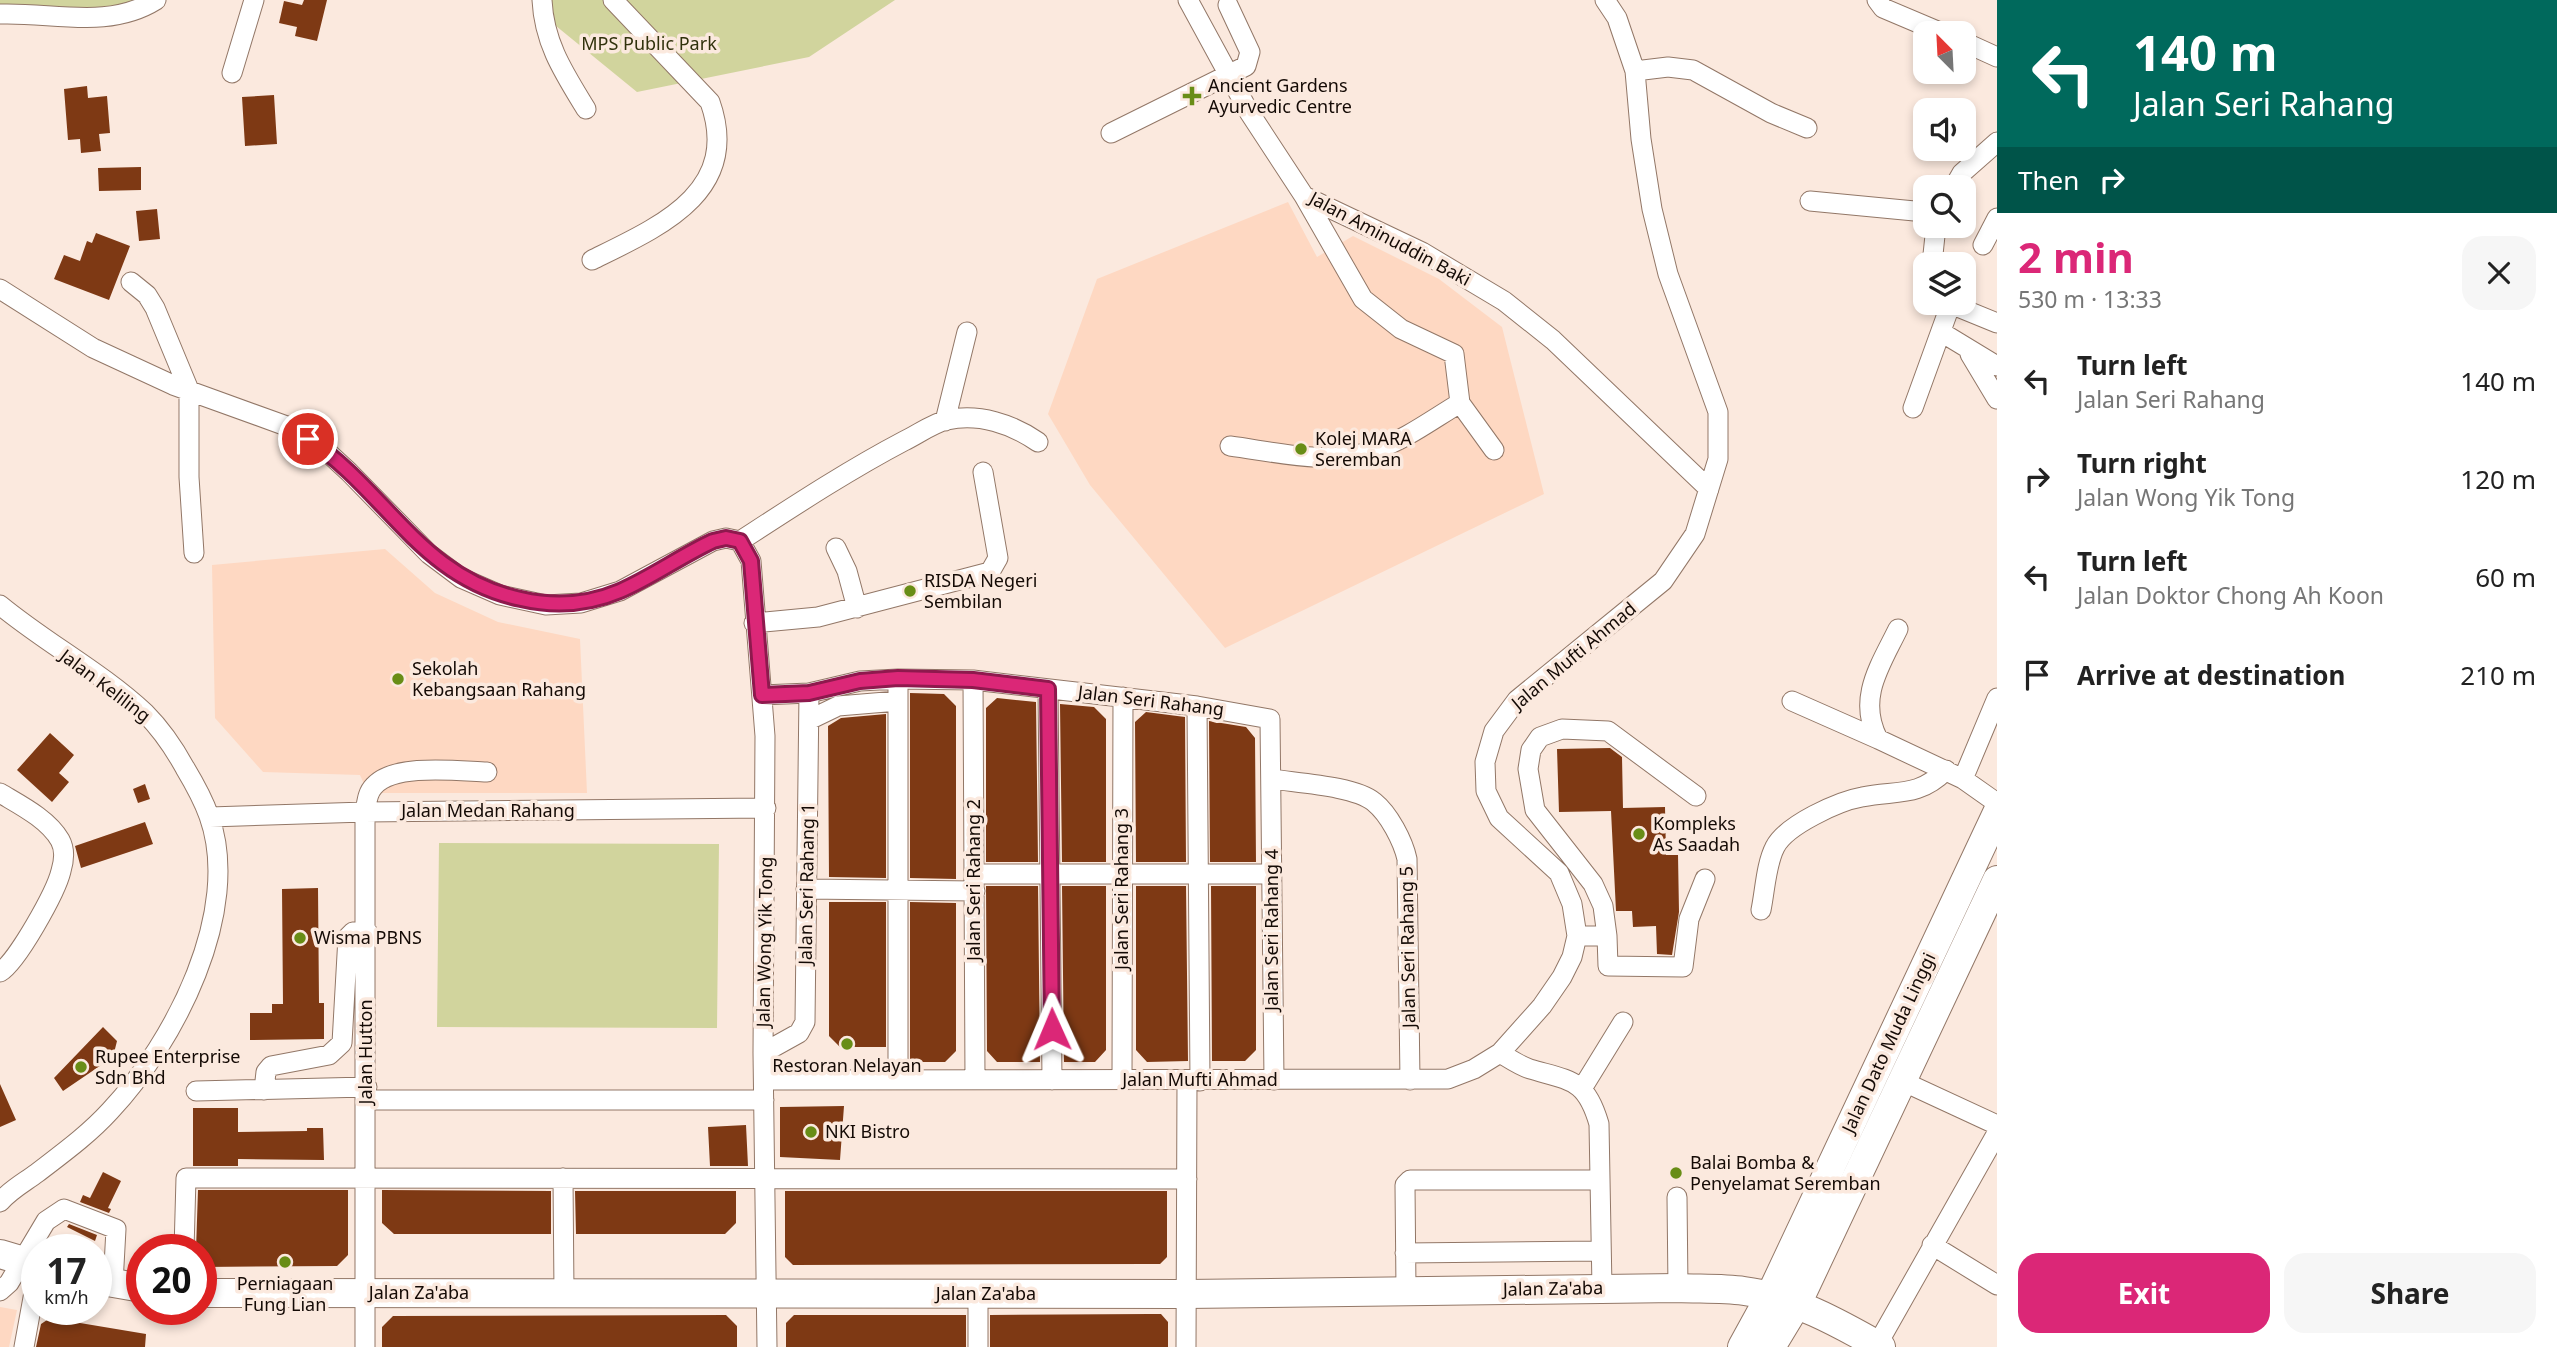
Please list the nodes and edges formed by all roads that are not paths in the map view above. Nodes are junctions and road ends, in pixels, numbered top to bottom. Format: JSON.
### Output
{"nodes":[{"id":1,"x":156,"y":0,"type":"edge"},
{"id":2,"x":254,"y":0,"type":"edge"},
{"id":3,"x":542,"y":0,"type":"edge"},
{"id":4,"x":614,"y":0,"type":"edge"},
{"id":5,"x":1188,"y":0,"type":"edge"},
{"id":6,"x":1605,"y":0,"type":"edge"},
{"id":7,"x":1877,"y":0,"type":"edge"},
{"id":8,"x":1228,"y":5,"type":"dead end"},
{"id":9,"x":0,"y":14,"type":"edge"},
{"id":10,"x":1914,"y":21,"type":"edge"},
{"id":11,"x":1976,"y":47,"type":"edge"},
{"id":12,"x":1997,"y":57,"type":"edge"},
{"id":13,"x":1635,"y":71,"type":"junction"},
{"id":14,"x":232,"y":73,"type":"dead end"},
{"id":15,"x":1229,"y":75,"type":"junction"},
{"id":16,"x":586,"y":108,"type":"dead end"},
{"id":17,"x":1807,"y":128,"type":"dead end"},
{"id":18,"x":1111,"y":133,"type":"dead end"},
{"id":19,"x":1997,"y":142,"type":"edge"},
{"id":20,"x":1961,"y":175,"type":"edge"},
{"id":21,"x":1304,"y":195,"type":"junction"},
{"id":22,"x":1810,"y":201,"type":"dead end"},
{"id":23,"x":1913,"y":211,"type":"edge"},
{"id":24,"x":1997,"y":218,"type":"edge"},
{"id":25,"x":1983,"y":245,"type":"dead end"},
{"id":26,"x":592,"y":260,"type":"dead end"},
{"id":27,"x":131,"y":282,"type":"dead end"},
{"id":28,"x":0,"y":289,"type":"edge"},
{"id":29,"x":1946,"y":315,"type":"edge"},
{"id":30,"x":1976,"y":315,"type":"edge"},
{"id":31,"x":1997,"y":323,"type":"edge"},
{"id":32,"x":967,"y":332,"type":"dead end"},
{"id":33,"x":1941,"y":332,"type":"junction"},
{"id":34,"x":1963,"y":345,"type":"junction"},
{"id":35,"x":1997,"y":366,"type":"edge"},
{"id":36,"x":189,"y":390,"type":"junction"},
{"id":37,"x":1997,"y":399,"type":"edge"},
{"id":38,"x":1460,"y":403,"type":"junction"},
{"id":39,"x":1913,"y":408,"type":"dead end"},
{"id":40,"x":944,"y":421,"type":"junction"},
{"id":41,"x":1038,"y":442,"type":"dead end"},
{"id":42,"x":1230,"y":446,"type":"dead end"},
{"id":43,"x":1494,"y":450,"type":"dead end"},
{"id":44,"x":983,"y":472,"type":"dead end"},
{"id":45,"x":1709,"y":489,"type":"junction"},
{"id":46,"x":740,"y":541,"type":"junction"},
{"id":47,"x":836,"y":548,"type":"dead end"},
{"id":48,"x":194,"y":554,"type":"dead end"},
{"id":49,"x":0,"y":605,"type":"edge"},
{"id":50,"x":857,"y":608,"type":"junction"},
{"id":51,"x":754,"y":623,"type":"junction"},
{"id":52,"x":1898,"y":629,"type":"dead end"},
{"id":53,"x":898,"y":678,"type":"junction"},
{"id":54,"x":973,"y":680,"type":"junction"},
{"id":55,"x":1048,"y":689,"type":"junction"},
{"id":56,"x":809,"y":693,"type":"junction"},
{"id":57,"x":762,"y":695,"type":"junction"},
{"id":58,"x":1123,"y":697,"type":"junction"},
{"id":59,"x":1997,"y":698,"type":"edge"},
{"id":60,"x":898,"y":701,"type":"junction"},
{"id":61,"x":1792,"y":701,"type":"dead end"},
{"id":62,"x":1197,"y":706,"type":"junction"},
{"id":63,"x":809,"y":720,"type":"junction"},
{"id":64,"x":1878,"y":738,"type":"junction"},
{"id":65,"x":488,"y":772,"type":"dead end"},
{"id":66,"x":1955,"y":775,"type":"junction"},
{"id":67,"x":1272,"y":779,"type":"junction"},
{"id":68,"x":0,"y":793,"type":"edge"},
{"id":69,"x":1696,"y":796,"type":"dead end"},
{"id":70,"x":1997,"y":803,"type":"edge"},
{"id":71,"x":766,"y":808,"type":"junction"},
{"id":72,"x":365,"y":812,"type":"junction"},
{"id":73,"x":1997,"y":813,"type":"edge"},
{"id":74,"x":210,"y":817,"type":"junction"},
{"id":75,"x":1049,"y":874,"type":"junction"},
{"id":76,"x":1122,"y":874,"type":"junction"},
{"id":77,"x":1198,"y":874,"type":"junction"},
{"id":78,"x":1272,"y":874,"type":"junction"},
{"id":79,"x":1705,"y":879,"type":"dead end"},
{"id":80,"x":1997,"y":880,"type":"edge"},
{"id":81,"x":975,"y":883,"type":"junction"},
{"id":82,"x":806,"y":889,"type":"junction"},
{"id":83,"x":899,"y":891,"type":"junction"},
{"id":84,"x":1761,"y":910,"type":"dead end"},
{"id":85,"x":367,"y":931,"type":"junction"},
{"id":86,"x":1577,"y":936,"type":"junction"},
{"id":87,"x":1607,"y":936,"type":"junction"},
{"id":88,"x":0,"y":972,"type":"edge"},
{"id":89,"x":1623,"y":1022,"type":"dead end"},
{"id":90,"x":1500,"y":1053,"type":"junction"},
{"id":91,"x":764,"y":1054,"type":"junction"},
{"id":92,"x":764,"y":1080,"type":"junction"},
{"id":93,"x":898,"y":1080,"type":"junction"},
{"id":94,"x":975,"y":1080,"type":"junction"},
{"id":95,"x":1052,"y":1080,"type":"junction"},
{"id":96,"x":1122,"y":1080,"type":"junction"},
{"id":97,"x":1274,"y":1080,"type":"junction"},
{"id":98,"x":1410,"y":1080,"type":"junction"},
{"id":99,"x":1194,"y":1081,"type":"junction"},
{"id":100,"x":1902,"y":1081,"type":"junction"},
{"id":101,"x":1583,"y":1087,"type":"junction"},
{"id":102,"x":264,"y":1090,"type":"junction"},
{"id":103,"x":196,"y":1091,"type":"dead end"},
{"id":104,"x":367,"y":1094,"type":"junction"},
{"id":105,"x":764,"y":1100,"type":"junction"},
{"id":106,"x":1997,"y":1125,"type":"edge"},
{"id":107,"x":1997,"y":1133,"type":"edge"},
{"id":108,"x":1992,"y":1154,"type":"edge"},
{"id":109,"x":766,"y":1177,"type":"junction"},
{"id":110,"x":364,"y":1178,"type":"junction"},
{"id":111,"x":563,"y":1178,"type":"junction"},
{"id":112,"x":1186,"y":1179,"type":"junction"},
{"id":113,"x":1600,"y":1180,"type":"junction"},
{"id":114,"x":1677,"y":1197,"type":"dead end"},
{"id":115,"x":0,"y":1202,"type":"edge"},
{"id":116,"x":39,"y":1234,"type":"edge"},
{"id":117,"x":184,"y":1234,"type":"edge"},
{"id":118,"x":1933,"y":1245,"type":"junction"},
{"id":119,"x":112,"y":1248,"type":"edge"},
{"id":120,"x":1601,"y":1251,"type":"junction"},
{"id":121,"x":1405,"y":1253,"type":"junction"},
{"id":122,"x":21,"y":1268,"type":"edge"},
{"id":123,"x":1997,"y":1285,"type":"edge"},
{"id":124,"x":1678,"y":1287,"type":"junction"},
{"id":125,"x":1602,"y":1288,"type":"junction"},
{"id":126,"x":1405,"y":1290,"type":"junction"},
{"id":127,"x":0,"y":1292,"type":"edge"},
{"id":128,"x":217,"y":1293,"type":"edge"},
{"id":129,"x":365,"y":1293,"type":"junction"},
{"id":130,"x":564,"y":1293,"type":"junction"},
{"id":131,"x":767,"y":1293,"type":"junction"},
{"id":132,"x":978,"y":1294,"type":"junction"},
{"id":133,"x":1186,"y":1294,"type":"junction"},
{"id":134,"x":1770,"y":1296,"type":"junction"},
{"id":135,"x":1797,"y":1304,"type":"junction"},
{"id":136,"x":24,"y":1325,"type":"edge"},
{"id":137,"x":1872,"y":1345,"type":"edge"},
{"id":138,"x":24,"y":1347,"type":"edge"},
{"id":139,"x":365,"y":1347,"type":"edge"},
{"id":140,"x":767,"y":1347,"type":"edge"},
{"id":141,"x":978,"y":1347,"type":"edge"},
{"id":142,"x":1186,"y":1347,"type":"edge"},
{"id":143,"x":1742,"y":1347,"type":"edge"},
{"id":144,"x":1771,"y":1347,"type":"edge"}],
"edges":[{"from":1,"to":9,"type":"street"},
{"from":2,"to":14,"type":"street"},
{"from":3,"to":16,"type":"street"},
{"from":4,"to":26,"type":"street"},
{"from":5,"to":15,"type":"street","name":"Jalan Aminuddin Baki"},
{"from":6,"to":13,"type":"street","name":"Jalan Mufti Ahmad"},
{"from":7,"to":10,"type":"street"},
{"from":8,"to":15,"type":"street"},
{"from":11,"to":12,"type":"street"},
{"from":13,"to":17,"type":"street"},
{"from":13,"to":45,"type":"street","name":"Jalan Mufti Ahmad"},
{"from":15,"to":18,"type":"street"},
{"from":15,"to":21,"type":"street","name":"Jalan Aminuddin Baki"},
{"from":19,"to":20,"type":"street"},
{"from":21,"to":38,"type":"street"},
{"from":21,"to":45,"type":"street","name":"Jalan Aminuddin Baki"},
{"from":22,"to":23,"type":"street"},
{"from":24,"to":25,"type":"street"},
{"from":27,"to":36,"type":"street"},
{"from":28,"to":36,"type":"street"},
{"from":29,"to":33,"type":"street"},
{"from":30,"to":31,"type":"street"},
{"from":32,"to":40,"type":"street"},
{"from":33,"to":34,"type":"street"},
{"from":33,"to":39,"type":"street"},
{"from":34,"to":35,"type":"street"},
{"from":34,"to":37,"type":"street"},
{"from":36,"to":46,"type":"street"},
{"from":36,"to":48,"type":"street"},
{"from":38,"to":42,"type":"street"},
{"from":38,"to":43,"type":"street"},
{"from":40,"to":41,"type":"street"},
{"from":40,"to":46,"type":"street"},
{"from":44,"to":50,"type":"street"},
{"from":45,"to":86,"type":"street","name":"Jalan Mufti Ahmad"},
{"from":46,"to":51,"type":"street","name":"Jalan Wong Yik Tong"},
{"from":47,"to":50,"type":"street"},
{"from":49,"to":74,"type":"street","name":"Jalan Keliling"},
{"from":50,"to":51,"type":"street"},
{"from":51,"to":57,"type":"street","name":"Jalan Wong Yik Tong"},
{"from":52,"to":64,"type":"street"},
{"from":53,"to":54,"type":"street","name":"Jalan Seri Rahang"},
{"from":53,"to":56,"type":"street","name":"Jalan Seri Rahang"},
{"from":53,"to":60,"type":"street"},
{"from":54,"to":55,"type":"street","name":"Jalan Seri Rahang"},
{"from":54,"to":81,"type":"street","name":"Jalan Seri Rahang 2"},
{"from":55,"to":58,"type":"street","name":"Jalan Seri Rahang"},
{"from":55,"to":75,"type":"street"},
{"from":56,"to":57,"type":"street","name":"Jalan Seri Rahang"},
{"from":56,"to":63,"type":"street","name":"Jalan Seri Rahang 1"},
{"from":57,"to":71,"type":"street","name":"Jalan Wong Yik Tong"},
{"from":58,"to":62,"type":"street","name":"Jalan Seri Rahang"},
{"from":58,"to":76,"type":"street","name":"Jalan Seri Rahang 3"},
{"from":59,"to":66,"type":"street"},
{"from":60,"to":63,"type":"street"},
{"from":60,"to":83,"type":"street"},
{"from":61,"to":64,"type":"street"},
{"from":62,"to":67,"type":"street","name":"Jalan Seri Rahang"},
{"from":62,"to":77,"type":"street"},
{"from":63,"to":82,"type":"street","name":"Jalan Seri Rahang 1"},
{"from":64,"to":66,"type":"street"},
{"from":65,"to":72,"type":"street"},
{"from":66,"to":70,"type":"street"},
{"from":66,"to":84,"type":"street"},
{"from":67,"to":78,"type":"street","name":"Jalan Seri Rahang 4"},
{"from":67,"to":98,"type":"street","name":"Jalan Seri Rahang 5"},
{"from":68,"to":88,"type":"street"},
{"from":69,"to":87,"type":"street"},
{"from":71,"to":72,"type":"street","name":"Jalan Medan Rahang"},
{"from":71,"to":91,"type":"street","name":"Jalan Wong Yik Tong"},
{"from":72,"to":74,"type":"street","name":"Jalan Medan Rahang"},
{"from":72,"to":85,"type":"street","name":"Jalan Hutton"},
{"from":73,"to":134,"type":"highway","name":"Jalan Dato Muda Linggi"},
{"from":74,"to":115,"type":"street","name":"Jalan Keliling"},
{"from":75,"to":76,"type":"street"},
{"from":75,"to":81,"type":"street"},
{"from":75,"to":95,"type":"street"},
{"from":76,"to":77,"type":"street"},
{"from":76,"to":96,"type":"street","name":"Jalan Seri Rahang 3"},
{"from":77,"to":78,"type":"street"},
{"from":77,"to":99,"type":"street"},
{"from":78,"to":97,"type":"street","name":"Jalan Seri Rahang 4"},
{"from":79,"to":87,"type":"street"},
{"from":80,"to":100,"type":"highway","name":"Jalan Dato Muda Linggi"},
{"from":81,"to":83,"type":"street"},
{"from":81,"to":94,"type":"street","name":"Jalan Seri Rahang 2"},
{"from":82,"to":83,"type":"street"},
{"from":82,"to":91,"type":"street","name":"Jalan Seri Rahang 1"},
{"from":83,"to":93,"type":"street"},
{"from":85,"to":102,"type":"street"},
{"from":85,"to":104,"type":"street","name":"Jalan Hutton"},
{"from":86,"to":87,"type":"street"},
{"from":86,"to":90,"type":"street","name":"Jalan Mufti Ahmad"},
{"from":89,"to":101,"type":"street"},
{"from":90,"to":98,"type":"street","name":"Jalan Mufti Ahmad"},
{"from":90,"to":101,"type":"street"},
{"from":91,"to":92,"type":"street","name":"Jalan Wong Yik Tong"},
{"from":92,"to":93,"type":"street","name":"Jalan Mufti Ahmad"},
{"from":92,"to":105,"type":"street","name":"Jalan Wong Yik Tong"},
{"from":93,"to":94,"type":"street","name":"Jalan Mufti Ahmad"},
{"from":94,"to":95,"type":"street","name":"Jalan Mufti Ahmad"},
{"from":95,"to":96,"type":"street","name":"Jalan Mufti Ahmad"},
{"from":96,"to":99,"type":"street","name":"Jalan Mufti Ahmad"},
{"from":97,"to":98,"type":"street","name":"Jalan Mufti Ahmad"},
{"from":97,"to":99,"type":"street","name":"Jalan Mufti Ahmad"},
{"from":99,"to":112,"type":"street"},
{"from":100,"to":106,"type":"street"},
{"from":100,"to":135,"type":"highway","name":"Jalan Dato Muda Linggi"},
{"from":101,"to":113,"type":"street"},
{"from":102,"to":103,"type":"street"},
{"from":102,"to":104,"type":"street"},
{"from":104,"to":105,"type":"street"},
{"from":104,"to":110,"type":"street","name":"Jalan Hutton"},
{"from":105,"to":109,"type":"street","name":"Jalan Wong Yik Tong"},
{"from":107,"to":108,"type":"street"},
{"from":108,"to":118,"type":"street"},
{"from":109,"to":111,"type":"street"},
{"from":109,"to":112,"type":"street"},
{"from":109,"to":131,"type":"street","name":"Jalan Wong Yik Tong"},
{"from":110,"to":111,"type":"street"},
{"from":110,"to":117,"type":"street"},
{"from":110,"to":129,"type":"street","name":"Jalan Hutton"},
{"from":111,"to":130,"type":"street"},
{"from":112,"to":133,"type":"street"},
{"from":113,"to":120,"type":"street"},
{"from":113,"to":121,"type":"street"},
{"from":114,"to":124,"type":"street"},
{"from":116,"to":119,"type":"street"},
{"from":118,"to":123,"type":"street"},
{"from":118,"to":137,"type":"street"},
{"from":120,"to":121,"type":"street"},
{"from":120,"to":125,"type":"street"},
{"from":121,"to":126,"type":"street"},
{"from":122,"to":127,"type":"street"},
{"from":124,"to":125,"type":"highway","name":"Jalan Za'aba"},
{"from":124,"to":134,"type":"highway","name":"Jalan Za'aba"},
{"from":125,"to":126,"type":"highway","name":"Jalan Za'aba"},
{"from":126,"to":133,"type":"highway","name":"Jalan Za'aba"},
{"from":128,"to":129,"type":"highway","name":"Jalan Za'aba"},
{"from":129,"to":130,"type":"highway","name":"Jalan Za'aba"},
{"from":129,"to":139,"type":"street","name":"Jalan Hutton"},
{"from":130,"to":131,"type":"highway","name":"Jalan Za'aba"},
{"from":131,"to":132,"type":"highway","name":"Jalan Za'aba"},
{"from":131,"to":140,"type":"street","name":"Jalan Wong Yik Tong"},
{"from":132,"to":133,"type":"highway","name":"Jalan Za'aba"},
{"from":132,"to":141,"type":"street"},
{"from":133,"to":142,"type":"street"},
{"from":134,"to":135,"type":"highway","name":"Jalan Za'aba"},
{"from":134,"to":143,"type":"highway","name":"Jalan Dato Muda Linggi"},
{"from":135,"to":137,"type":"highway","name":"Jalan Za'aba"},
{"from":135,"to":144,"type":"highway","name":"Jalan Dato Muda Linggi"},
{"from":136,"to":138,"type":"street"}]}
